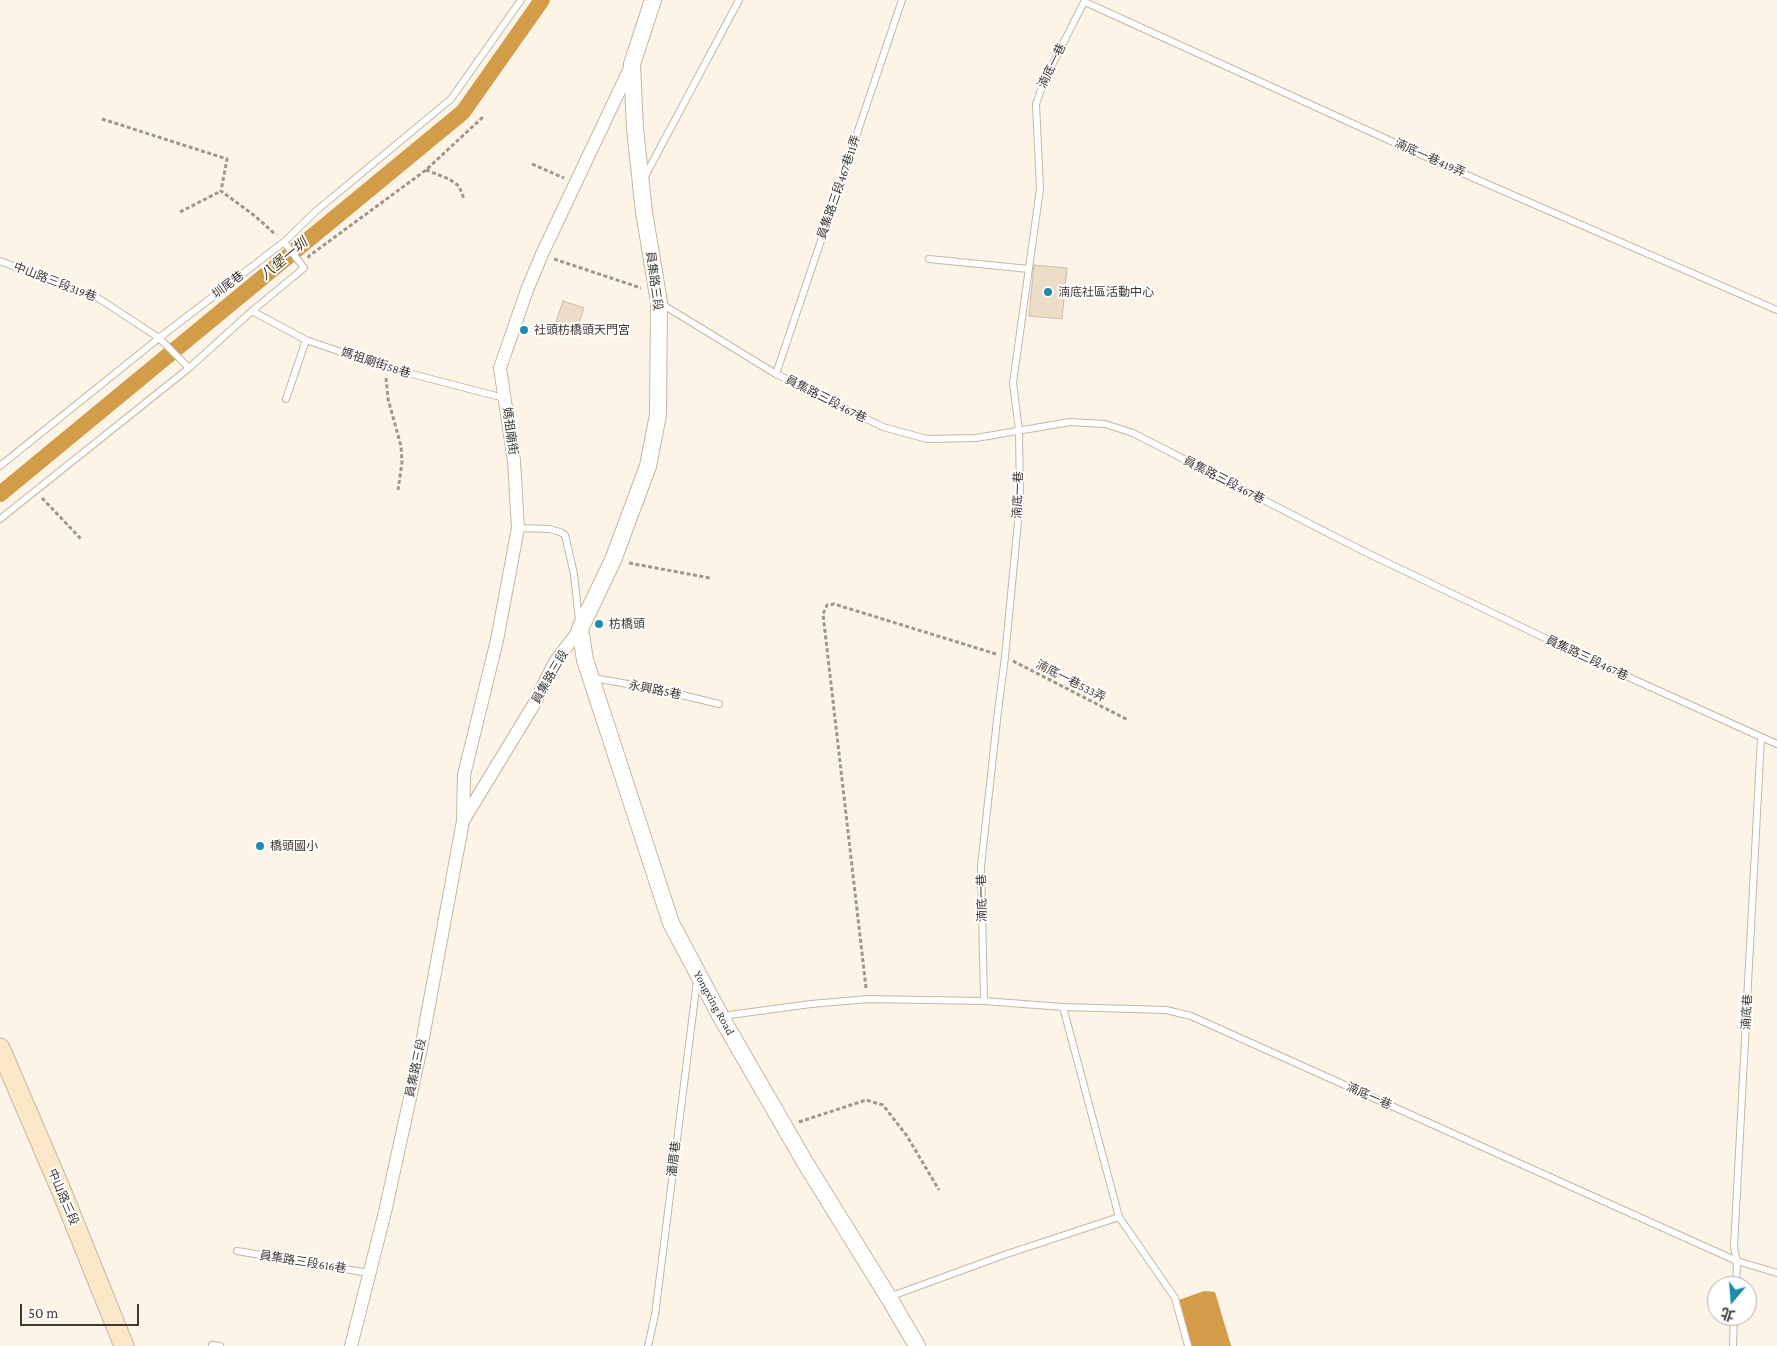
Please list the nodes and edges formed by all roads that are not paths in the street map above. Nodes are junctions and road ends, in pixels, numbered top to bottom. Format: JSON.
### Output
{"nodes":[{"id":1,"x":521,"y":0,"type":"edge"},
{"id":2,"x":653,"y":0,"type":"edge"},
{"id":3,"x":739,"y":0,"type":"edge"},
{"id":4,"x":902,"y":0,"type":"edge"},
{"id":5,"x":1085,"y":1,"type":"edge"},
{"id":6,"x":632,"y":64,"type":"junction"},
{"id":7,"x":641,"y":184,"type":"junction"},
{"id":8,"x":284,"y":242,"type":"junction"},
{"id":9,"x":929,"y":259,"type":"dead end"},
{"id":10,"x":0,"y":261,"type":"edge"},
{"id":11,"x":1029,"y":269,"type":"junction"},
{"id":12,"x":659,"y":302,"type":"junction"},
{"id":13,"x":1777,"y":310,"type":"edge"},
{"id":14,"x":252,"y":311,"type":"junction"},
{"id":15,"x":159,"y":338,"type":"junction"},
{"id":16,"x":306,"y":340,"type":"junction"},
{"id":17,"x":189,"y":368,"type":"junction"},
{"id":18,"x":776,"y":374,"type":"junction"},
{"id":19,"x":506,"y":398,"type":"junction"},
{"id":20,"x":286,"y":399,"type":"dead end"},
{"id":21,"x":1019,"y":430,"type":"junction"},
{"id":22,"x":0,"y":466,"type":"edge"},
{"id":23,"x":0,"y":519,"type":"edge"},
{"id":24,"x":518,"y":528,"type":"junction"},
{"id":25,"x":580,"y":629,"type":"junction"},
{"id":26,"x":591,"y":678,"type":"junction"},
{"id":27,"x":719,"y":704,"type":"dead end"},
{"id":28,"x":1761,"y":738,"type":"junction"},
{"id":29,"x":1777,"y":744,"type":"edge"},
{"id":30,"x":464,"y":821,"type":"junction"},
{"id":31,"x":698,"y":972,"type":"junction"},
{"id":32,"x":984,"y":1001,"type":"junction"},
{"id":33,"x":1063,"y":1007,"type":"junction"},
{"id":34,"x":721,"y":1016,"type":"junction"},
{"id":35,"x":0,"y":1048,"type":"edge"},
{"id":36,"x":1119,"y":1217,"type":"junction"},
{"id":37,"x":237,"y":1251,"type":"dead end"},
{"id":38,"x":1737,"y":1261,"type":"junction"},
{"id":39,"x":369,"y":1273,"type":"junction"},
{"id":40,"x":1777,"y":1273,"type":"edge"},
{"id":41,"x":1736,"y":1276,"type":"edge"},
{"id":42,"x":889,"y":1298,"type":"junction"},
{"id":43,"x":1734,"y":1326,"type":"edge"},
{"id":44,"x":212,"y":1345,"type":"dead end"},
{"id":45,"x":124,"y":1346,"type":"edge"},
{"id":46,"x":220,"y":1346,"type":"edge"},
{"id":47,"x":351,"y":1346,"type":"edge"},
{"id":48,"x":648,"y":1346,"type":"edge"},
{"id":49,"x":917,"y":1346,"type":"edge"},
{"id":50,"x":1188,"y":1346,"type":"edge"},
{"id":51,"x":1733,"y":1346,"type":"edge"}],
"edges":[{"from":1,"to":8,"type":"lane","name":"圳尾巷"},
{"from":2,"to":6,"type":"street","name":"員集路三段"},
{"from":3,"to":7,"type":"lane"},
{"from":4,"to":18,"type":"lane","name":"員集路三段467巷11弄"},
{"from":5,"to":11,"type":"lane","name":"湳底一巷"},
{"from":5,"to":13,"type":"lane","name":"湳底一巷419弄"},
{"from":6,"to":7,"type":"street","name":"員集路三段"},
{"from":6,"to":19,"type":"street","name":"媽祖廟街"},
{"from":7,"to":12,"type":"street","name":"員集路三段"},
{"from":8,"to":14,"type":"lane"},
{"from":8,"to":15,"type":"lane","name":"圳尾巷"},
{"from":9,"to":11,"type":"lane"},
{"from":10,"to":15,"type":"lane","name":"中山路三段319巷"},
{"from":11,"to":21,"type":"lane","name":"湳底一巷"},
{"from":12,"to":18,"type":"lane","name":"員集路三段467巷"},
{"from":12,"to":25,"type":"street","name":"員集路三段"},
{"from":14,"to":16,"type":"lane","name":"媽祖廟街58巷"},
{"from":14,"to":17,"type":"lane"},
{"from":15,"to":17,"type":"lane","name":"中山路三段319巷"},
{"from":15,"to":22,"type":"lane","name":"圳尾巷"},
{"from":16,"to":19,"type":"lane","name":"媽祖廟街58巷"},
{"from":16,"to":20,"type":"lane"},
{"from":17,"to":23,"type":"lane"},
{"from":18,"to":21,"type":"lane","name":"員集路三段467巷"},
{"from":19,"to":24,"type":"street","name":"媽祖廟街"},
{"from":21,"to":28,"type":"lane","name":"員集路三段467巷"},
{"from":21,"to":32,"type":"lane","name":"湳底一巷"},
{"from":24,"to":25,"type":"lane"},
{"from":24,"to":30,"type":"street","name":"媽祖廟街"},
{"from":25,"to":26,"type":"street","name":"Yongxing Road"},
{"from":25,"to":30,"type":"street","name":"員集路三段"},
{"from":26,"to":27,"type":"lane","name":"永興路5巷"},
{"from":26,"to":31,"type":"street","name":"Yongxing Road"},
{"from":28,"to":29,"type":"lane","name":"員集路三段467巷"},
{"from":28,"to":38,"type":"lane","name":"湳底巷"},
{"from":30,"to":39,"type":"street","name":"員集路三段"},
{"from":31,"to":34,"type":"street","name":"Yongxing Road"},
{"from":31,"to":48,"type":"lane","name":"潘厝巷"},
{"from":32,"to":33,"type":"lane","name":"湳底一巷"},
{"from":32,"to":34,"type":"lane","name":"湳底一巷"},
{"from":33,"to":36,"type":"lane"},
{"from":33,"to":38,"type":"lane","name":"湳底一巷"},
{"from":34,"to":42,"type":"street","name":"Yongxing Road"},
{"from":35,"to":45,"type":"main road","name":"中山路三段"},
{"from":36,"to":42,"type":"lane"},
{"from":36,"to":50,"type":"lane"},
{"from":37,"to":39,"type":"lane","name":"員集路三段616巷"},
{"from":38,"to":40,"type":"lane","name":"湳底一巷"},
{"from":38,"to":41,"type":"lane","name":"湳底巷"},
{"from":39,"to":47,"type":"street","name":"員集路三段"},
{"from":42,"to":49,"type":"street","name":"Yongxing Road"},
{"from":43,"to":51,"type":"lane"},
{"from":44,"to":46,"type":"lane"}]}
